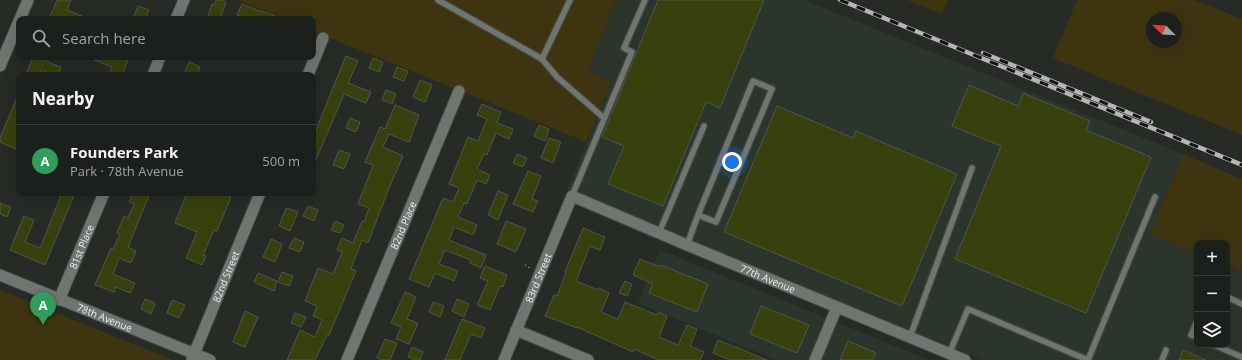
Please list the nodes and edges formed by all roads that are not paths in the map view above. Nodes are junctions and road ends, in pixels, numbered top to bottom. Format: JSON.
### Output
{"nodes":[{"id":1,"x":28,"y":0,"type":"edge"},
{"id":2,"x":184,"y":0,"type":"edge"},
{"id":3,"x":438,"y":0,"type":"edge"},
{"id":4,"x":570,"y":0,"type":"edge"},
{"id":5,"x":645,"y":0,"type":"edge"},
{"id":6,"x":21,"y":16,"type":"edge"},
{"id":7,"x":177,"y":16,"type":"edge"},
{"id":8,"x":16,"y":27,"type":"edge"},
{"id":9,"x":323,"y":38,"type":"dead end"},
{"id":10,"x":316,"y":55,"type":"edge"},
{"id":11,"x":542,"y":59,"type":"junction"},
{"id":12,"x":159,"y":60,"type":"edge"},
{"id":13,"x":314,"y":60,"type":"edge"},
{"id":14,"x":0,"y":66,"type":"edge"},
{"id":15,"x":154,"y":72,"type":"edge"},
{"id":16,"x":309,"y":72,"type":"edge"},
{"id":17,"x":459,"y":91,"type":"dead end"},
{"id":18,"x":604,"y":118,"type":"junction"},
{"id":19,"x":704,"y":126,"type":"dead end"},
{"id":20,"x":972,"y":168,"type":"dead end"},
{"id":21,"x":103,"y":196,"type":"edge"},
{"id":22,"x":259,"y":196,"type":"edge"},
{"id":23,"x":572,"y":196,"type":"junction"},
{"id":24,"x":1155,"y":198,"type":"dead end"},
{"id":25,"x":698,"y":215,"type":"junction"},
{"id":26,"x":659,"y":233,"type":"junction"},
{"id":27,"x":687,"y":246,"type":"junction"},
{"id":28,"x":0,"y":276,"type":"edge"},
{"id":29,"x":1230,"y":298,"type":"edge"},
{"id":30,"x":59,"y":300,"type":"junction"},
{"id":31,"x":1242,"y":304,"type":"edge"},
{"id":32,"x":837,"y":307,"type":"junction"},
{"id":33,"x":1194,"y":328,"type":"edge"},
{"id":34,"x":516,"y":330,"type":"junction"},
{"id":35,"x":1194,"y":336,"type":"edge"},
{"id":36,"x":910,"y":338,"type":"junction"},
{"id":37,"x":1221,"y":348,"type":"edge"},
{"id":38,"x":1166,"y":350,"type":"dead end"},
{"id":39,"x":949,"y":354,"type":"junction"},
{"id":40,"x":192,"y":357,"type":"edge"},
{"id":41,"x":1242,"y":357,"type":"edge"},
{"id":42,"x":210,"y":360,"type":"edge"},
{"id":43,"x":347,"y":360,"type":"edge"},
{"id":44,"x":504,"y":360,"type":"edge"},
{"id":45,"x":588,"y":360,"type":"edge"},
{"id":46,"x":816,"y":360,"type":"edge"},
{"id":47,"x":965,"y":360,"type":"edge"},
{"id":48,"x":1088,"y":360,"type":"edge"},
{"id":49,"x":1162,"y":360,"type":"edge"}],
"edges":[{"from":1,"to":6,"type":"street"},
{"from":2,"to":7,"type":"street"},
{"from":3,"to":11,"type":"lane"},
{"from":4,"to":11,"type":"lane"},
{"from":5,"to":18,"type":"lane"},
{"from":8,"to":14,"type":"street"},
{"from":9,"to":10,"type":"street"},
{"from":11,"to":18,"type":"lane"},
{"from":12,"to":15,"type":"street"},
{"from":13,"to":16,"type":"street"},
{"from":17,"to":43,"type":"street","name":"82nd Place"},
{"from":18,"to":23,"type":"lane"},
{"from":19,"to":26,"type":"lane"},
{"from":20,"to":36,"type":"lane"},
{"from":21,"to":30,"type":"street","name":"81st Place"},
{"from":22,"to":40,"type":"street","name":"82nd Street"},
{"from":23,"to":26,"type":"street","name":"77th Avenue"},
{"from":23,"to":34,"type":"street","name":"83rd Street"},
{"from":24,"to":48,"type":"lane"},
{"from":25,"to":25,"type":"lane"},
{"from":25,"to":27,"type":"lane"},
{"from":26,"to":27,"type":"street","name":"77th Avenue"},
{"from":27,"to":32,"type":"street","name":"77th Avenue"},
{"from":28,"to":30,"type":"street","name":"78th Avenue"},
{"from":29,"to":31,"type":"lane"},
{"from":30,"to":40,"type":"street","name":"78th Avenue"},
{"from":32,"to":36,"type":"street","name":"77th Avenue"},
{"from":32,"to":46,"type":"street"},
{"from":33,"to":35,"type":"lane"},
{"from":34,"to":44,"type":"street","name":"83rd Street"},
{"from":34,"to":45,"type":"street"},
{"from":36,"to":39,"type":"street","name":"77th Avenue"},
{"from":37,"to":41,"type":"lane"},
{"from":38,"to":49,"type":"lane"},
{"from":39,"to":47,"type":"street","name":"77th Avenue"},
{"from":39,"to":48,"type":"lane"},
{"from":40,"to":42,"type":"street","name":"78th Avenue"}]}
